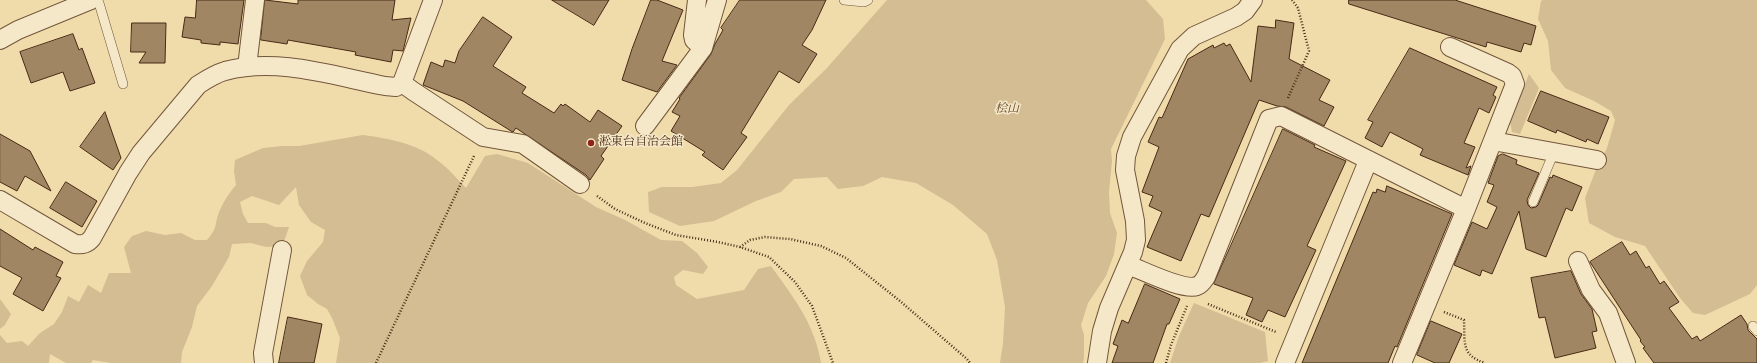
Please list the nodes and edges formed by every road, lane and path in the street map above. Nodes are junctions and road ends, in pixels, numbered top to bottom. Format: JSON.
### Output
{"nodes":[{"id":1,"x":91,"y":0,"type":"edge"},
{"id":2,"x":96,"y":0,"type":"edge"},
{"id":3,"x":255,"y":0,"type":"edge"},
{"id":4,"x":433,"y":0,"type":"edge"},
{"id":5,"x":697,"y":0,"type":"edge"},
{"id":6,"x":717,"y":0,"type":"edge"},
{"id":7,"x":844,"y":0,"type":"edge"},
{"id":8,"x":868,"y":0,"type":"edge"},
{"id":9,"x":1253,"y":0,"type":"edge"},
{"id":10,"x":1292,"y":0,"type":"edge"},
{"id":11,"x":0,"y":40,"type":"edge"},
{"id":12,"x":1450,"y":47,"type":"dead end"},
{"id":13,"x":703,"y":48,"type":"junction"},
{"id":14,"x":247,"y":67,"type":"junction"},
{"id":15,"x":402,"y":83,"type":"junction"},
{"id":16,"x":123,"y":84,"type":"dead end"},
{"id":17,"x":1281,"y":116,"type":"junction"},
{"id":18,"x":645,"y":126,"type":"dead end"},
{"id":19,"x":483,"y":137,"type":"junction"},
{"id":20,"x":1494,"y":141,"type":"junction"},
{"id":21,"x":1554,"y":152,"type":"junction"},
{"id":22,"x":1597,"y":160,"type":"dead end"},
{"id":23,"x":1368,"y":161,"type":"junction"},
{"id":24,"x":580,"y":184,"type":"joint"},
{"id":25,"x":0,"y":200,"type":"edge"},
{"id":26,"x":1533,"y":202,"type":"dead end"},
{"id":27,"x":1466,"y":209,"type":"junction"},
{"id":28,"x":740,"y":247,"type":"junction"},
{"id":29,"x":282,"y":250,"type":"dead end"},
{"id":30,"x":1578,"y":261,"type":"dead end"},
{"id":31,"x":1128,"y":265,"type":"junction"},
{"id":32,"x":1205,"y":302,"type":"dead end"},
{"id":33,"x":1188,"y":303,"type":"dead end"},
{"id":34,"x":1427,"y":305,"type":"junction"},
{"id":35,"x":1295,"y":340,"type":"junction"},
{"id":36,"x":264,"y":363,"type":"edge"},
{"id":37,"x":376,"y":363,"type":"edge"},
{"id":38,"x":833,"y":363,"type":"edge"},
{"id":39,"x":970,"y":363,"type":"edge"},
{"id":40,"x":1097,"y":363,"type":"edge"},
{"id":41,"x":1166,"y":363,"type":"edge"},
{"id":42,"x":1285,"y":363,"type":"edge"},
{"id":43,"x":1402,"y":363,"type":"edge"},
{"id":44,"x":1485,"y":363,"type":"edge"},
{"id":45,"x":1626,"y":363,"type":"edge"}],
"edges":[{"from":1,"to":11,"type":"street"},
{"from":2,"to":16,"type":"lane"},
{"from":3,"to":14,"type":"street"},
{"from":4,"to":15,"type":"street"},
{"from":5,"to":13,"type":"street"},
{"from":6,"to":13,"type":"street"},
{"from":7,"to":8,"type":"lane"},
{"from":9,"to":31,"type":"street"},
{"from":10,"to":17,"type":"path"},
{"from":12,"to":20,"type":"street"},
{"from":13,"to":18,"type":"street"},
{"from":14,"to":15,"type":"street"},
{"from":14,"to":25,"type":"street"},
{"from":15,"to":19,"type":"street"},
{"from":17,"to":23,"type":"street"},
{"from":17,"to":31,"type":"street"},
{"from":19,"to":24,"type":"street"},
{"from":19,"to":37,"type":"path"},
{"from":20,"to":21,"type":"street"},
{"from":20,"to":27,"type":"street"},
{"from":21,"to":22,"type":"street"},
{"from":21,"to":26,"type":"lane"},
{"from":23,"to":27,"type":"street"},
{"from":23,"to":35,"type":"street"},
{"from":24,"to":28,"type":"path"},
{"from":27,"to":34,"type":"street"},
{"from":28,"to":38,"type":"path"},
{"from":28,"to":39,"type":"path"},
{"from":29,"to":36,"type":"street"},
{"from":30,"to":45,"type":"street"},
{"from":31,"to":40,"type":"street"},
{"from":32,"to":35,"type":"path"},
{"from":33,"to":41,"type":"path"},
{"from":34,"to":43,"type":"street"},
{"from":34,"to":44,"type":"path"},
{"from":35,"to":42,"type":"street"}]}
